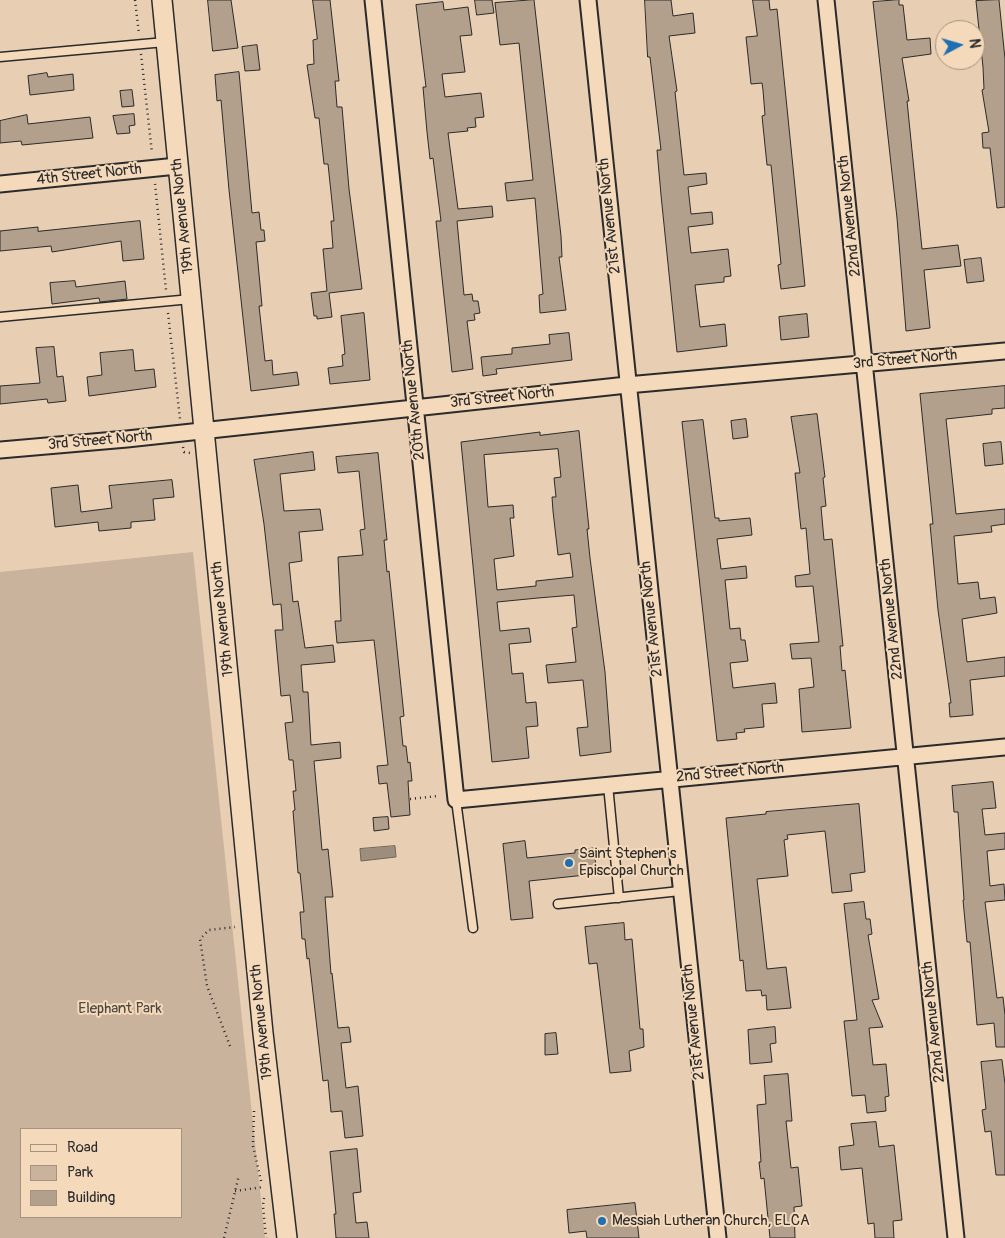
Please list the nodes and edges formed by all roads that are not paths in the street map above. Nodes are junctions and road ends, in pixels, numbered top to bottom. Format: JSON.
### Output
{"nodes":[{"id":1,"x":162,"y":0,"type":"edge"},
{"id":2,"x":373,"y":0,"type":"edge"},
{"id":3,"x":588,"y":0,"type":"edge"},
{"id":4,"x":826,"y":0,"type":"edge"},
{"id":5,"x":166,"y":42,"type":"junction"},
{"id":6,"x":0,"y":57,"type":"edge"},
{"id":7,"x":177,"y":166,"type":"junction"},
{"id":8,"x":0,"y":184,"type":"edge"},
{"id":9,"x":191,"y":299,"type":"junction"},
{"id":10,"x":0,"y":317,"type":"edge"},
{"id":11,"x":1005,"y":351,"type":"edge"},
{"id":12,"x":866,"y":363,"type":"junction"},
{"id":13,"x":627,"y":384,"type":"junction"},
{"id":14,"x":415,"y":407,"type":"junction"},
{"id":15,"x":204,"y":431,"type":"junction"},
{"id":16,"x":0,"y":450,"type":"edge"},
{"id":17,"x":1005,"y":747,"type":"edge"},
{"id":18,"x":905,"y":756,"type":"junction"},
{"id":19,"x":668,"y":779,"type":"junction"},
{"id":20,"x":608,"y":785,"type":"junction"},
{"id":21,"x":456,"y":800,"type":"junction"},
{"id":22,"x":680,"y":891,"type":"junction"},
{"id":23,"x":620,"y":898,"type":"junction"},
{"id":24,"x":558,"y":904,"type":"dead end"},
{"id":25,"x":473,"y":928,"type":"dead end"},
{"id":26,"x":287,"y":1238,"type":"edge"},
{"id":27,"x":718,"y":1238,"type":"edge"},
{"id":28,"x":956,"y":1238,"type":"edge"}],
"edges":[{"from":1,"to":5,"type":"street","name":"19th Avenue North"},
{"from":2,"to":14,"type":"street","name":"20th Avenue North"},
{"from":3,"to":13,"type":"street","name":"21st Avenue North"},
{"from":4,"to":12,"type":"street","name":"22nd Avenue North"},
{"from":5,"to":6,"type":"lane"},
{"from":5,"to":7,"type":"street","name":"19th Avenue North"},
{"from":7,"to":8,"type":"street","name":"4th Street North"},
{"from":7,"to":9,"type":"street","name":"19th Avenue North"},
{"from":9,"to":10,"type":"lane"},
{"from":9,"to":15,"type":"street","name":"19th Avenue North"},
{"from":11,"to":12,"type":"street","name":"3rd Street North"},
{"from":12,"to":13,"type":"street","name":"3rd Street North"},
{"from":12,"to":18,"type":"street","name":"22nd Avenue North"},
{"from":13,"to":14,"type":"street","name":"3rd Street North"},
{"from":13,"to":19,"type":"street","name":"21st Avenue North"},
{"from":14,"to":15,"type":"street","name":"3rd Street North"},
{"from":14,"to":21,"type":"street","name":"20th Avenue North"},
{"from":15,"to":16,"type":"street","name":"3rd Street North"},
{"from":15,"to":26,"type":"street","name":"19th Avenue North"},
{"from":17,"to":18,"type":"street","name":"2nd Street North"},
{"from":18,"to":19,"type":"street","name":"2nd Street North"},
{"from":18,"to":28,"type":"street","name":"22nd Avenue North"},
{"from":19,"to":20,"type":"street","name":"2nd Street North"},
{"from":19,"to":22,"type":"street","name":"21st Avenue North"},
{"from":20,"to":21,"type":"street","name":"2nd Street North"},
{"from":20,"to":23,"type":"lane"},
{"from":21,"to":25,"type":"lane"},
{"from":22,"to":23,"type":"lane"},
{"from":22,"to":27,"type":"street","name":"21st Avenue North"},
{"from":23,"to":24,"type":"lane"}]}
